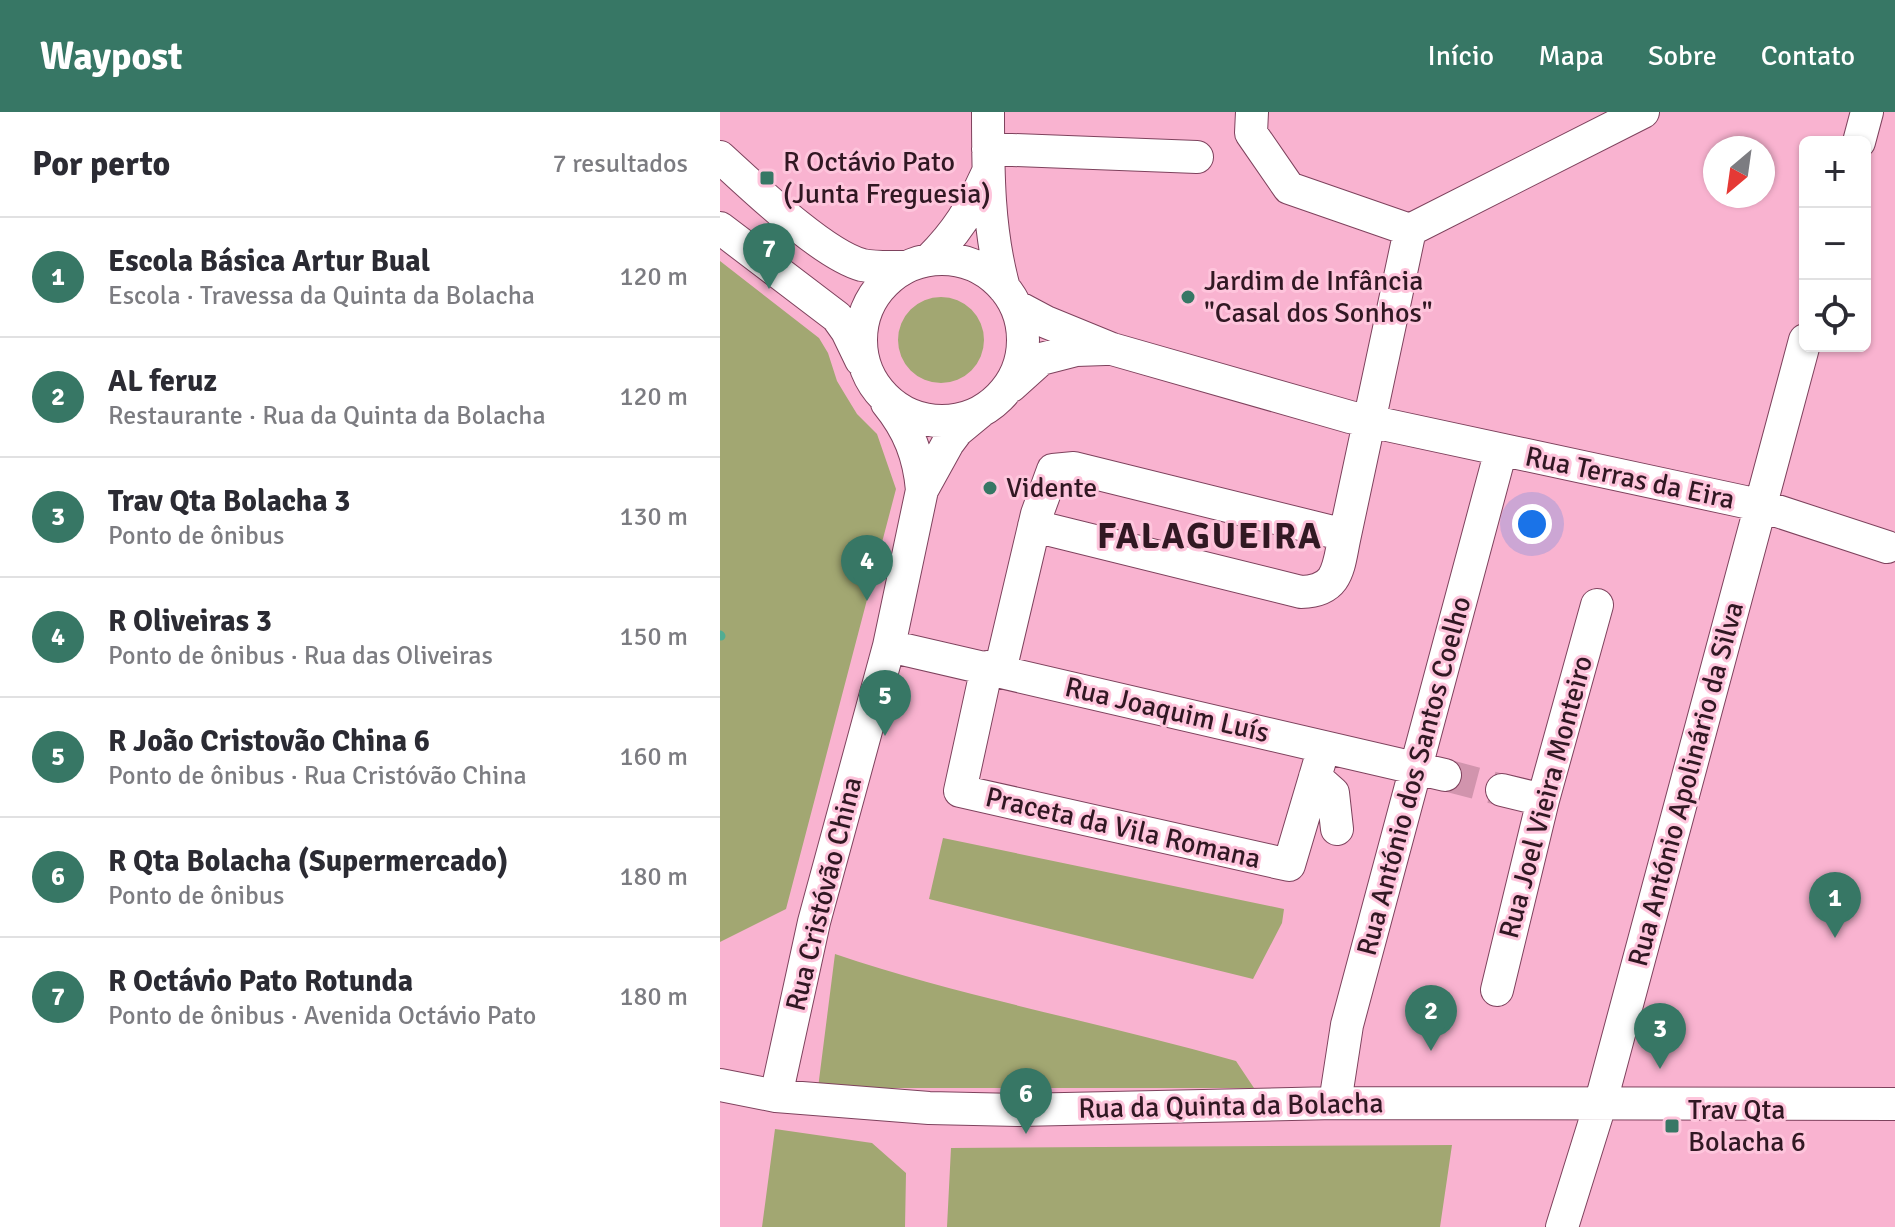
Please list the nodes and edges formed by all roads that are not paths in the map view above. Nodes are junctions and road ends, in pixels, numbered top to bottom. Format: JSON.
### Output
{"nodes":[{"id":1,"x":988,"y":112,"type":"edge"},
{"id":2,"x":1252,"y":112,"type":"edge"},
{"id":3,"x":1643,"y":112,"type":"edge"},
{"id":4,"x":1867,"y":112,"type":"edge"},
{"id":5,"x":1861,"y":136,"type":"edge"},
{"id":6,"x":720,"y":157,"type":"edge"},
{"id":7,"x":1197,"y":157,"type":"dead end"},
{"id":8,"x":987,"y":162,"type":"junction"},
{"id":9,"x":720,"y":228,"type":"edge"},
{"id":10,"x":1410,"y":230,"type":"junction"},
{"id":11,"x":918,"y":263,"type":"junction"},
{"id":12,"x":1010,"y":297,"type":"junction"},
{"id":13,"x":1112,"y":349,"type":"junction"},
{"id":14,"x":1802,"y":352,"type":"edge"},
{"id":15,"x":873,"y":382,"type":"junction"},
{"id":16,"x":991,"y":404,"type":"junction"},
{"id":17,"x":1370,"y":422,"type":"junction"},
{"id":18,"x":1501,"y":450,"type":"junction"},
{"id":19,"x":922,"y":490,"type":"junction"},
{"id":20,"x":1759,"y":505,"type":"junction"},
{"id":21,"x":1034,"y":526,"type":"junction"},
{"id":22,"x":1345,"y":535,"type":"junction"},
{"id":23,"x":1887,"y":547,"type":"dead end"},
{"id":24,"x":1597,"y":605,"type":"dead end"},
{"id":25,"x":889,"y":646,"type":"junction"},
{"id":26,"x":993,"y":669,"type":"junction"},
{"id":27,"x":1320,"y":762,"type":"junction"},
{"id":28,"x":1430,"y":772,"type":"junction"},
{"id":29,"x":1502,"y":790,"type":"tunnel mouth"},
{"id":30,"x":1543,"y":800,"type":"junction"},
{"id":31,"x":1337,"y":829,"type":"dead end"},
{"id":32,"x":1497,"y":990,"type":"dead end"},
{"id":33,"x":720,"y":1085,"type":"edge"},
{"id":34,"x":776,"y":1096,"type":"junction"},
{"id":35,"x":1335,"y":1103,"type":"junction"},
{"id":36,"x":1895,"y":1104,"type":"edge"},
{"id":37,"x":1600,"y":1105,"type":"junction"},
{"id":38,"x":1562,"y":1227,"type":"edge"}],
"edges":[{"from":1,"to":8,"type":"street"},
{"from":2,"to":10,"type":"street"},
{"from":3,"to":10,"type":"street"},
{"from":4,"to":5,"type":"street"},
{"from":6,"to":11,"type":"street"},
{"from":7,"to":8,"type":"street"},
{"from":8,"to":11,"type":"street"},
{"from":8,"to":12,"type":"street"},
{"from":9,"to":15,"type":"street"},
{"from":10,"to":17,"type":"street"},
{"from":11,"to":12,"type":"street"},
{"from":11,"to":15,"type":"street"},
{"from":12,"to":13,"type":"street"},
{"from":12,"to":16,"type":"street"},
{"from":13,"to":16,"type":"street"},
{"from":13,"to":17,"type":"street","name":"Rua Terras da Eira"},
{"from":14,"to":20,"type":"street","name":"Rua António Apolinário da Silva"},
{"from":15,"to":16,"type":"street"},
{"from":15,"to":19,"type":"street"},
{"from":16,"to":19,"type":"street"},
{"from":17,"to":18,"type":"street","name":"Rua Terras da Eira"},
{"from":17,"to":22,"type":"street"},
{"from":18,"to":20,"type":"street","name":"Rua Terras da Eira"},
{"from":18,"to":28,"type":"street","name":"Rua António dos Santos Coelho"},
{"from":19,"to":25,"type":"street","name":"Rua Cristóvão China"},
{"from":20,"to":23,"type":"street","name":"Rua Terras da Eira"},
{"from":20,"to":37,"type":"street","name":"Rua António Apolinário da Silva"},
{"from":21,"to":22,"type":"street"},
{"from":21,"to":22,"type":"street","name":"Praceta da Vila Romana"},
{"from":21,"to":26,"type":"street","name":"Praceta da Vila Romana"},
{"from":24,"to":30,"type":"street","name":"Rua Joel Vieira Monteiro"},
{"from":25,"to":26,"type":"street","name":"Rua Joaquim Luís"},
{"from":25,"to":34,"type":"street","name":"Rua Cristóvão China"},
{"from":26,"to":27,"type":"street","name":"Rua Joaquim Luís"},
{"from":26,"to":27,"type":"street","name":"Praceta da Vila Romana"},
{"from":27,"to":28,"type":"street","name":"Rua Joaquim Luís"},
{"from":27,"to":31,"type":"street"},
{"from":28,"to":35,"type":"street","name":"Rua António dos Santos Coelho"},
{"from":29,"to":30,"type":"street"},
{"from":30,"to":32,"type":"street","name":"Rua Joel Vieira Monteiro"},
{"from":33,"to":34,"type":"street","name":"Rua da Quinta da Bolacha"},
{"from":34,"to":35,"type":"street","name":"Rua da Quinta da Bolacha"},
{"from":35,"to":37,"type":"street","name":"Rua da Quinta da Bolacha"},
{"from":36,"to":37,"type":"street","name":"Rua da Quinta da Bolacha"},
{"from":37,"to":38,"type":"street","name":"Rua António Apolinário da Silva"}]}
